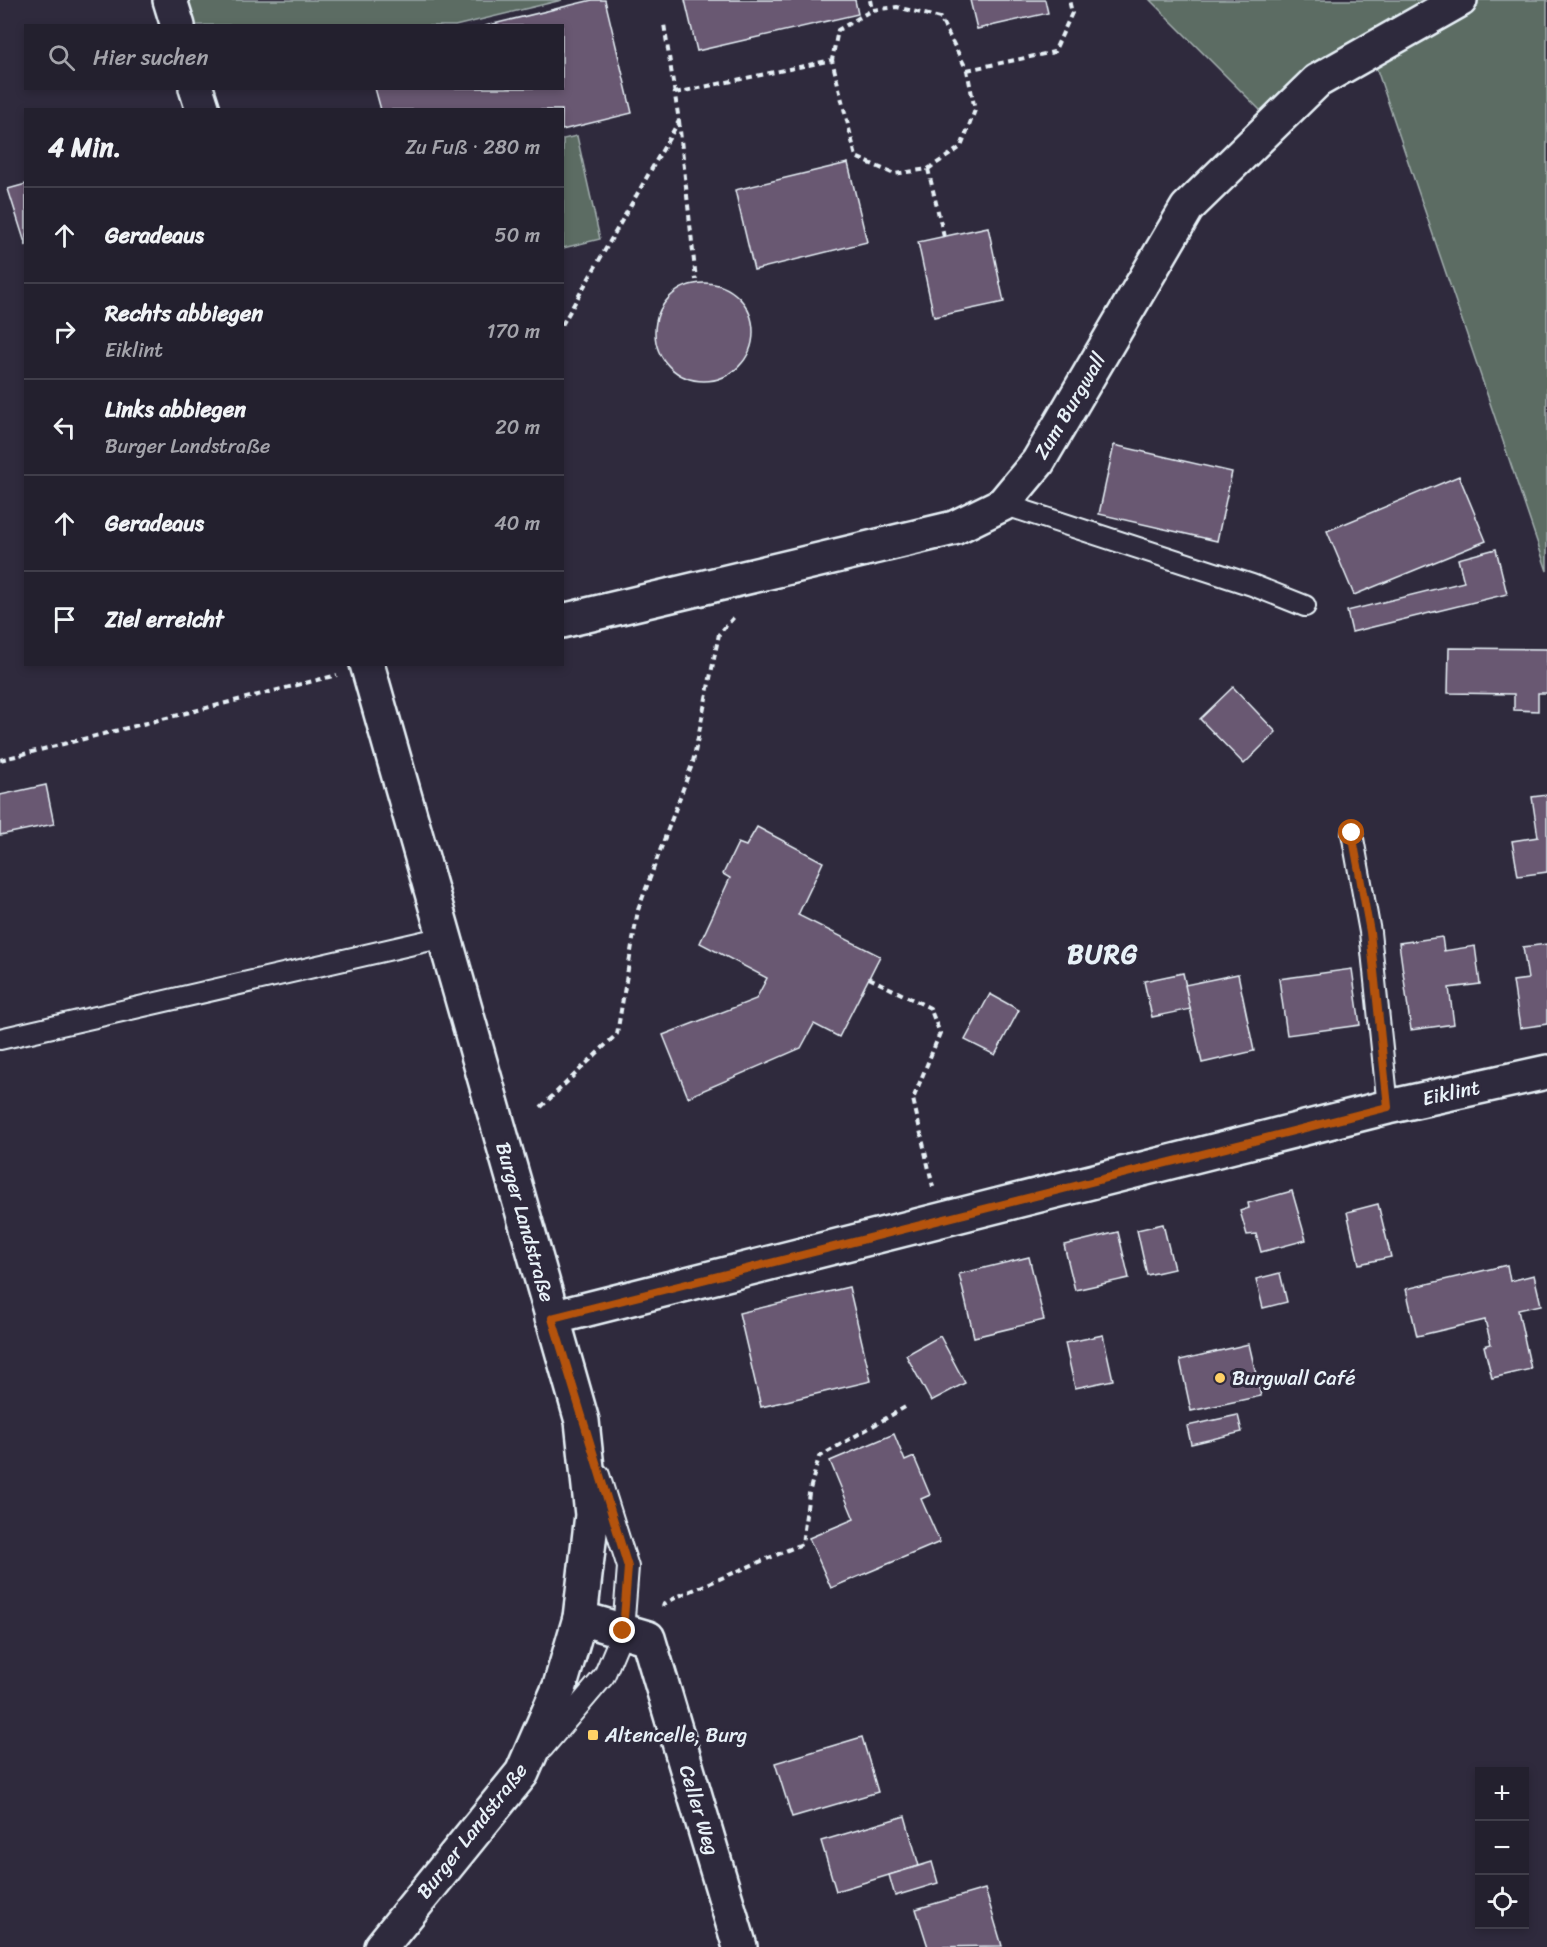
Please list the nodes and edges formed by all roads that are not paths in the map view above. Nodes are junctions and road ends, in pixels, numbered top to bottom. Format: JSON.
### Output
{"nodes":[{"id":1,"x":170,"y":0,"type":"edge"},
{"id":2,"x":1460,"y":0,"type":"edge"},
{"id":3,"x":177,"y":24,"type":"edge"},
{"id":4,"x":197,"y":90,"type":"edge"},
{"id":5,"x":202,"y":108,"type":"edge"},
{"id":6,"x":1003,"y":504,"type":"junction"},
{"id":7,"x":1305,"y":606,"type":"dead end"},
{"id":8,"x":564,"y":621,"type":"edge"},
{"id":9,"x":370,"y":666,"type":"edge"},
{"id":10,"x":1352,"y":833,"type":"dead end"},
{"id":11,"x":444,"y":937,"type":"junction"},
{"id":12,"x":0,"y":1039,"type":"edge"},
{"id":13,"x":1547,"y":1072,"type":"edge"},
{"id":14,"x":1388,"y":1107,"type":"junction"},
{"id":15,"x":552,"y":1318,"type":"junction"},
{"id":16,"x":582,"y":1421,"type":"junction"},
{"id":17,"x":580,"y":1618,"type":"junction"},
{"id":18,"x":623,"y":1631,"type":"junction"},
{"id":19,"x":522,"y":1773,"type":"junction"},
{"id":20,"x":381,"y":1947,"type":"edge"},
{"id":21,"x":740,"y":1947,"type":"edge"}],
"edges":[{"from":1,"to":3,"type":"street"},
{"from":2,"to":6,"type":"street","name":"Zum Burgwall"},
{"from":4,"to":5,"type":"street"},
{"from":6,"to":7,"type":"lane"},
{"from":6,"to":8,"type":"street","name":"Zum Burgwall"},
{"from":9,"to":11,"type":"street","name":"Burger Landstraße"},
{"from":10,"to":14,"type":"lane"},
{"from":11,"to":12,"type":"lane"},
{"from":11,"to":15,"type":"street","name":"Burger Landstraße"},
{"from":13,"to":14,"type":"street","name":"Eiklint"},
{"from":14,"to":15,"type":"street","name":"Eiklint"},
{"from":15,"to":16,"type":"street","name":"Burger Landstraße"},
{"from":16,"to":17,"type":"street","name":"Burger Landstraße"},
{"from":16,"to":18,"type":"lane"},
{"from":17,"to":18,"type":"street","name":"Celler Weg"},
{"from":17,"to":19,"type":"street","name":"Burger Landstraße"},
{"from":18,"to":19,"type":"lane"},
{"from":18,"to":21,"type":"street","name":"Celler Weg"},
{"from":19,"to":20,"type":"street","name":"Burger Landstraße"}]}
